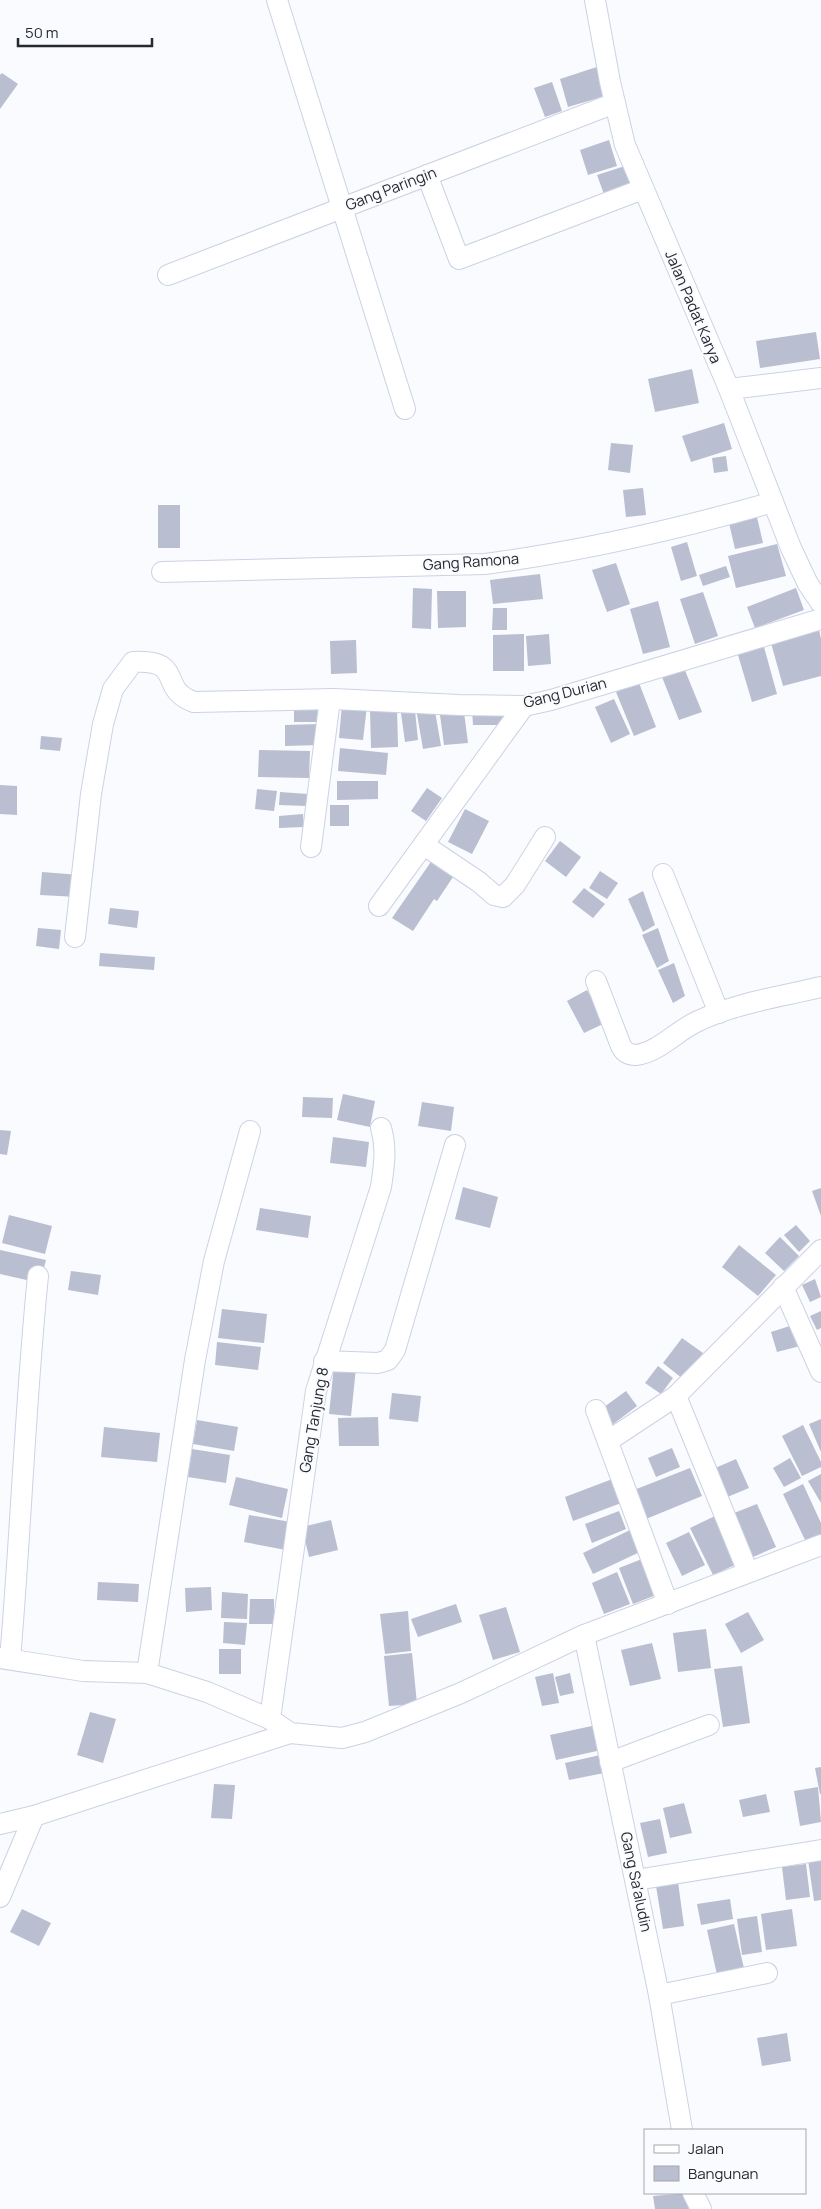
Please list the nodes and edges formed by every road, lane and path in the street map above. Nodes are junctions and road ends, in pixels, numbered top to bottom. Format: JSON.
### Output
{"nodes":[{"id":1,"x":277,"y":0,"type":"edge"},
{"id":2,"x":595,"y":0,"type":"edge"},
{"id":3,"x":615,"y":103,"type":"junction"},
{"id":4,"x":427,"y":175,"type":"junction"},
{"id":5,"x":643,"y":188,"type":"junction"},
{"id":6,"x":341,"y":209,"type":"junction"},
{"id":7,"x":168,"y":275,"type":"dead end"},
{"id":8,"x":821,"y":378,"type":"edge"},
{"id":9,"x":729,"y":389,"type":"junction"},
{"id":10,"x":405,"y":409,"type":"dead end"},
{"id":11,"x":774,"y":502,"type":"junction"},
{"id":12,"x":162,"y":572,"type":"dead end"},
{"id":13,"x":821,"y":603,"type":"edge"},
{"id":14,"x":821,"y":619,"type":"edge"},
{"id":15,"x":330,"y":699,"type":"junction"},
{"id":16,"x":524,"y":706,"type":"junction"},
{"id":17,"x":545,"y":837,"type":"dead end"},
{"id":18,"x":424,"y":845,"type":"junction"},
{"id":19,"x":311,"y":847,"type":"dead end"},
{"id":20,"x":663,"y":874,"type":"dead end"},
{"id":21,"x":379,"y":906,"type":"dead end"},
{"id":22,"x":75,"y":937,"type":"dead end"},
{"id":23,"x":596,"y":981,"type":"dead end"},
{"id":24,"x":821,"y":987,"type":"edge"},
{"id":25,"x":719,"y":1013,"type":"junction"},
{"id":26,"x":381,"y":1128,"type":"dead end"},
{"id":27,"x":250,"y":1131,"type":"dead end"},
{"id":28,"x":455,"y":1145,"type":"dead end"},
{"id":29,"x":821,"y":1250,"type":"edge"},
{"id":30,"x":38,"y":1276,"type":"dead end"},
{"id":31,"x":783,"y":1287,"type":"junction"},
{"id":32,"x":324,"y":1361,"type":"junction"},
{"id":33,"x":821,"y":1372,"type":"edge"},
{"id":34,"x":676,"y":1396,"type":"junction"},
{"id":35,"x":596,"y":1410,"type":"dead end"},
{"id":36,"x":608,"y":1441,"type":"junction"},
{"id":37,"x":821,"y":1545,"type":"edge"},
{"id":38,"x":748,"y":1572,"type":"junction"},
{"id":39,"x":668,"y":1604,"type":"junction"},
{"id":40,"x":584,"y":1635,"type":"junction"},
{"id":41,"x":5,"y":1658,"type":"edge"},
{"id":42,"x":147,"y":1673,"type":"junction"},
{"id":43,"x":270,"y":1719,"type":"junction"},
{"id":44,"x":709,"y":1725,"type":"dead end"},
{"id":45,"x":290,"y":1733,"type":"junction"},
{"id":46,"x":610,"y":1762,"type":"junction"},
{"id":47,"x":34,"y":1816,"type":"junction"},
{"id":48,"x":0,"y":1824,"type":"edge"},
{"id":49,"x":821,"y":1850,"type":"edge"},
{"id":50,"x":636,"y":1880,"type":"junction"},
{"id":51,"x":0,"y":1897,"type":"edge"},
{"id":52,"x":768,"y":1973,"type":"dead end"},
{"id":53,"x":659,"y":1995,"type":"junction"},
{"id":54,"x":682,"y":2129,"type":"edge"},
{"id":55,"x":694,"y":2194,"type":"edge"},
{"id":56,"x":701,"y":2209,"type":"edge"}],
"edges":[{"from":1,"to":6,"type":"street"},
{"from":2,"to":3,"type":"street","name":"Jalan Padat Karya"},
{"from":3,"to":4,"type":"street","name":"Gang Paringin"},
{"from":3,"to":5,"type":"street","name":"Jalan Padat Karya"},
{"from":4,"to":5,"type":"street"},
{"from":4,"to":6,"type":"street","name":"Gang Paringin"},
{"from":5,"to":9,"type":"street","name":"Jalan Padat Karya"},
{"from":6,"to":7,"type":"street","name":"Gang Paringin"},
{"from":6,"to":10,"type":"street"},
{"from":8,"to":9,"type":"street"},
{"from":9,"to":11,"type":"street","name":"Jalan Padat Karya"},
{"from":11,"to":12,"type":"street","name":"Gang Ramona"},
{"from":11,"to":13,"type":"street","name":"Jalan Padat Karya"},
{"from":14,"to":16,"type":"street","name":"Gang Durian"},
{"from":15,"to":16,"type":"street","name":"Gang Durian"},
{"from":15,"to":19,"type":"street"},
{"from":15,"to":22,"type":"street","name":"Gang Durian"},
{"from":16,"to":18,"type":"street"},
{"from":17,"to":18,"type":"street"},
{"from":18,"to":21,"type":"street"},
{"from":20,"to":25,"type":"street"},
{"from":23,"to":25,"type":"street"},
{"from":24,"to":25,"type":"street"},
{"from":26,"to":32,"type":"street","name":"Gang Tanjung 8"},
{"from":27,"to":42,"type":"street"},
{"from":28,"to":32,"type":"street"},
{"from":29,"to":31,"type":"street"},
{"from":30,"to":41,"type":"street"},
{"from":31,"to":33,"type":"street"},
{"from":31,"to":34,"type":"street"},
{"from":32,"to":43,"type":"street","name":"Gang Tanjung 8"},
{"from":34,"to":36,"type":"street"},
{"from":34,"to":38,"type":"street"},
{"from":35,"to":36,"type":"street"},
{"from":36,"to":39,"type":"street"},
{"from":37,"to":38,"type":"street"},
{"from":38,"to":39,"type":"street"},
{"from":39,"to":40,"type":"street"},
{"from":40,"to":45,"type":"street"},
{"from":40,"to":46,"type":"street","name":"Gang Sa'aludin"},
{"from":41,"to":42,"type":"street"},
{"from":42,"to":43,"type":"street"},
{"from":43,"to":45,"type":"street"},
{"from":44,"to":46,"type":"street"},
{"from":45,"to":47,"type":"street"},
{"from":46,"to":50,"type":"street","name":"Gang Sa'aludin"},
{"from":47,"to":48,"type":"street"},
{"from":47,"to":51,"type":"street"},
{"from":49,"to":50,"type":"street"},
{"from":50,"to":53,"type":"street","name":"Gang Sa'aludin"},
{"from":52,"to":53,"type":"street"},
{"from":53,"to":54,"type":"street","name":"Gang Sa'aludin"},
{"from":55,"to":56,"type":"street"}]}
